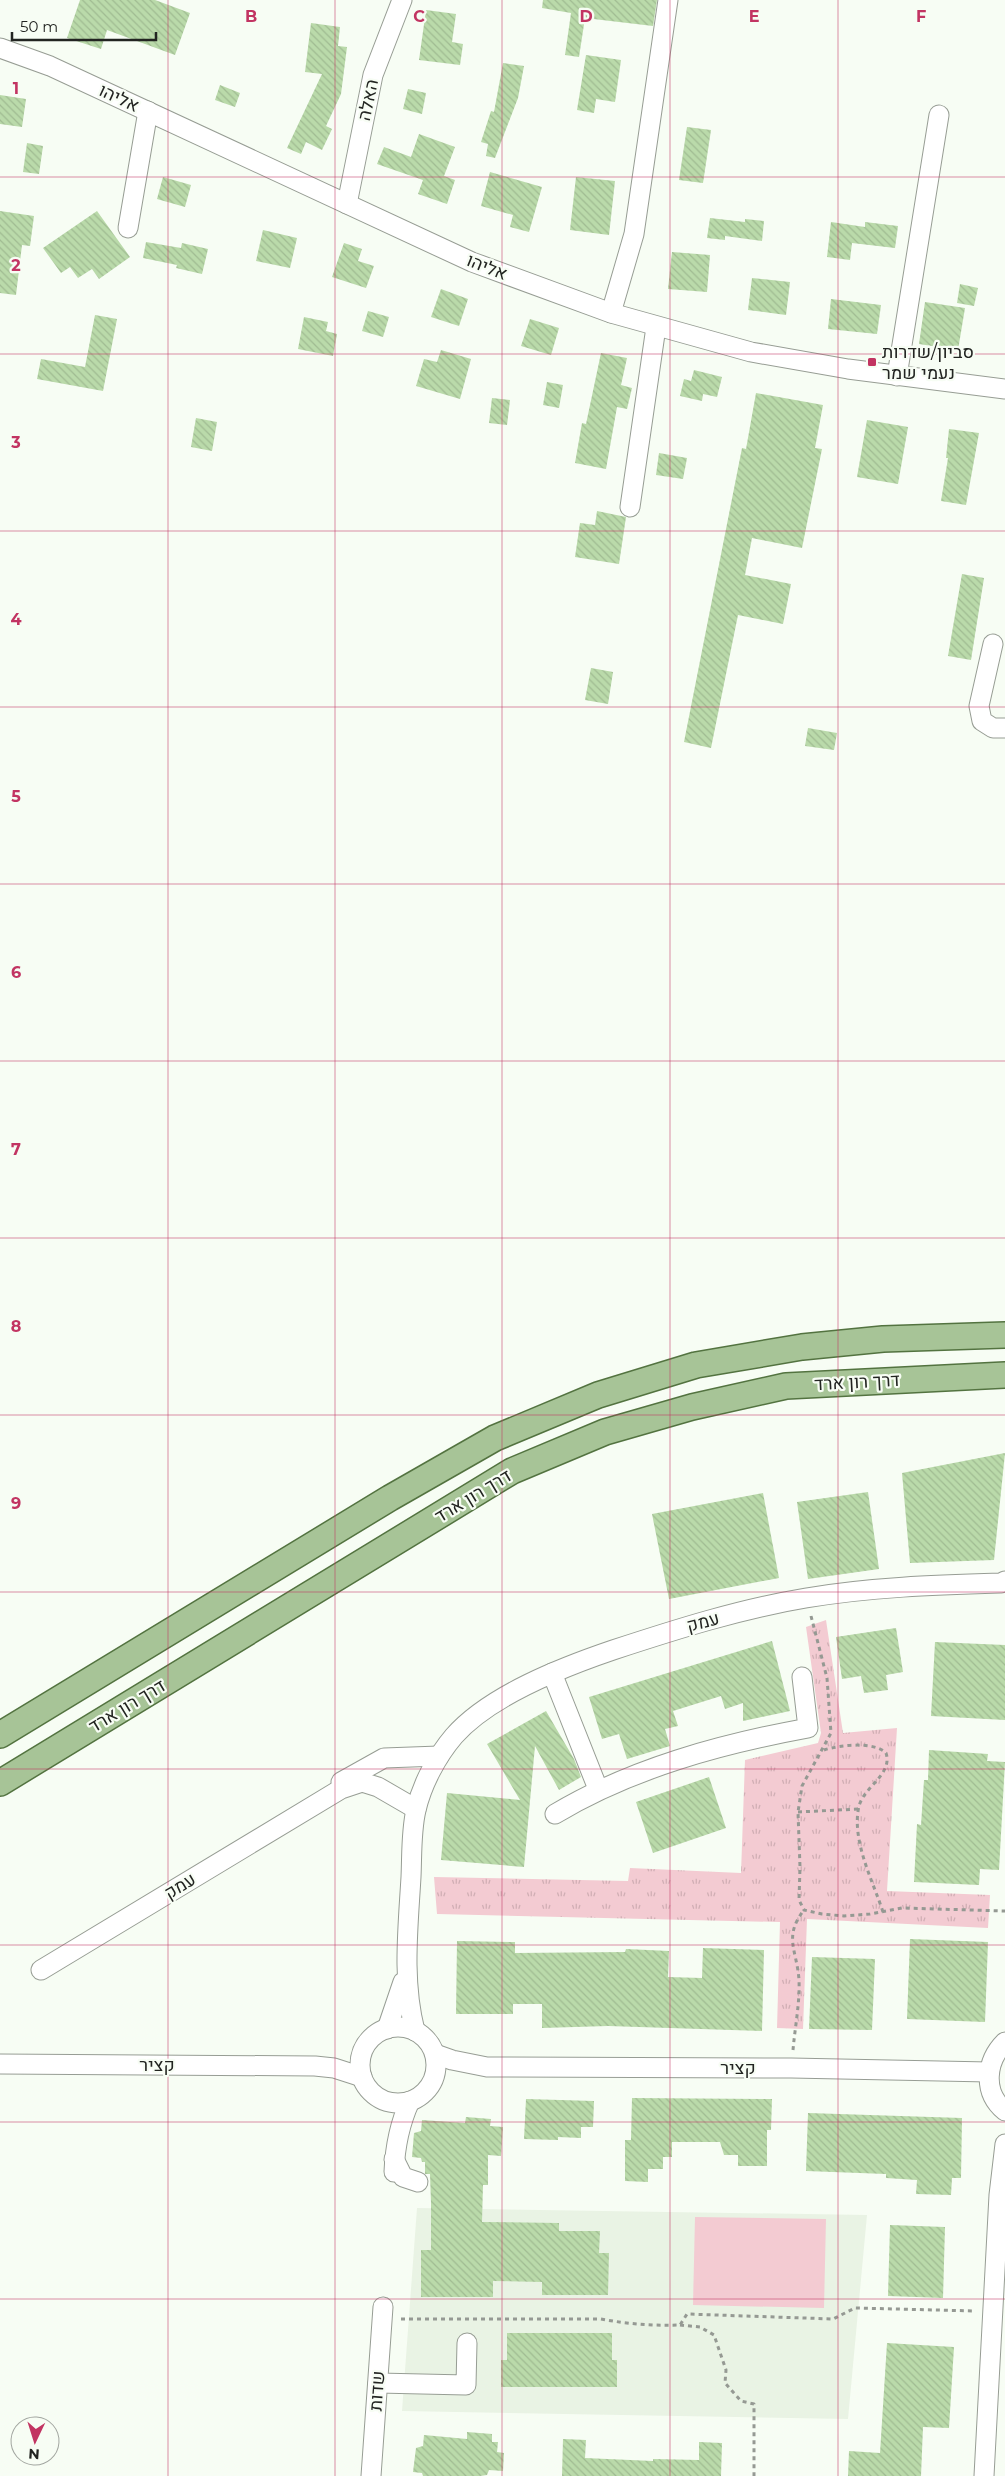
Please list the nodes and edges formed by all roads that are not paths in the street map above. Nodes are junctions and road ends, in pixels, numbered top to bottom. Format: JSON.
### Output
{"nodes":[{"id":1,"x":402,"y":0,"type":"edge"},
{"id":2,"x":668,"y":0,"type":"edge"},
{"id":3,"x":0,"y":48,"type":"edge"},
{"id":4,"x":148,"y":111,"type":"junction"},
{"id":5,"x":939,"y":115,"type":"dead end"},
{"id":6,"x":346,"y":204,"type":"junction"},
{"id":7,"x":128,"y":228,"type":"dead end"},
{"id":8,"x":611,"y":313,"type":"junction"},
{"id":9,"x":656,"y":327,"type":"junction"},
{"id":10,"x":897,"y":376,"type":"junction"},
{"id":11,"x":1005,"y":389,"type":"edge"},
{"id":12,"x":630,"y":507,"type":"dead end"},
{"id":13,"x":993,"y":644,"type":"dead end"},
{"id":14,"x":1005,"y":728,"type":"edge"},
{"id":15,"x":1005,"y":1319,"type":"edge"},
{"id":16,"x":1005,"y":1335,"type":"edge"},
{"id":17,"x":954,"y":1336,"type":"junction"},
{"id":18,"x":1005,"y":1375,"type":"edge"},
{"id":19,"x":968,"y":1377,"type":"junction"},
{"id":20,"x":1005,"y":1389,"type":"edge"},
{"id":21,"x":1004,"y":1583,"type":"edge"},
{"id":22,"x":552,"y":1673,"type":"junction"},
{"id":23,"x":802,"y":1677,"type":"dead end"},
{"id":24,"x":797,"y":1710,"type":"dead end"},
{"id":25,"x":801,"y":1729,"type":"junction"},
{"id":26,"x":0,"y":1735,"type":"edge"},
{"id":27,"x":439,"y":1756,"type":"junction"},
{"id":28,"x":0,"y":1782,"type":"edge"},
{"id":29,"x":598,"y":1789,"type":"junction"},
{"id":30,"x":320,"y":1802,"type":"junction"},
{"id":31,"x":416,"y":1809,"type":"junction"},
{"id":32,"x":555,"y":1814,"type":"dead end"},
{"id":33,"x":406,"y":1969,"type":"junction"},
{"id":34,"x":41,"y":1970,"type":"dead end"},
{"id":35,"x":387,"y":2029,"type":"junction"},
{"id":36,"x":415,"y":2031,"type":"junction"},
{"id":37,"x":1005,"y":2042,"type":"edge"},
{"id":38,"x":364,"y":2049,"type":"junction"},
{"id":39,"x":435,"y":2054,"type":"junction"},
{"id":40,"x":0,"y":2064,"type":"edge"},
{"id":41,"x":314,"y":2066,"type":"junction"},
{"id":42,"x":487,"y":2067,"type":"junction"},
{"id":43,"x":989,"y":2072,"type":"junction"},
{"id":44,"x":362,"y":2077,"type":"junction"},
{"id":45,"x":433,"y":2082,"type":"junction"},
{"id":46,"x":382,"y":2100,"type":"junction"},
{"id":47,"x":410,"y":2102,"type":"junction"},
{"id":48,"x":1004,"y":2114,"type":"edge"},
{"id":49,"x":1005,"y":2144,"type":"edge"},
{"id":50,"x":394,"y":2160,"type":"junction"},
{"id":51,"x":418,"y":2182,"type":"dead end"},
{"id":52,"x":383,"y":2313,"type":"road end"},
{"id":53,"x":467,"y":2343,"type":"dead end"},
{"id":54,"x":378,"y":2382,"type":"junction"},
{"id":55,"x":372,"y":2476,"type":"edge"},
{"id":56,"x":984,"y":2476,"type":"edge"}],
"edges":[{"from":1,"to":6,"type":"street","name":"האלה"},
{"from":2,"to":8,"type":"street"},
{"from":3,"to":4,"type":"street","name":"אליהו"},
{"from":4,"to":6,"type":"street","name":"אליהו"},
{"from":4,"to":7,"type":"street"},
{"from":5,"to":10,"type":"street"},
{"from":6,"to":8,"type":"street","name":"אליהו"},
{"from":8,"to":9,"type":"street","name":"אליהו"},
{"from":9,"to":10,"type":"street","name":"אליהו"},
{"from":9,"to":12,"type":"street"},
{"from":10,"to":11,"type":"street","name":"אליהו"},
{"from":13,"to":14,"type":"street"},
{"from":15,"to":17,"type":"main road"},
{"from":16,"to":17,"type":"main road"},
{"from":17,"to":26,"type":"main road"},
{"from":18,"to":19,"type":"main road","name":"דרך רון ארד"},
{"from":19,"to":20,"type":"main road"},
{"from":19,"to":28,"type":"main road","name":"דרך רון ארד"},
{"from":21,"to":22,"type":"street","name":"עמק"},
{"from":22,"to":27,"type":"street","name":"עמק"},
{"from":22,"to":29,"type":"street"},
{"from":23,"to":25,"type":"street"},
{"from":24,"to":25,"type":"street"},
{"from":25,"to":29,"type":"street"},
{"from":27,"to":30,"type":"street","name":"עמק"},
{"from":27,"to":31,"type":"street","name":"עמק"},
{"from":29,"to":32,"type":"street"},
{"from":30,"to":31,"type":"street","name":"עמק"},
{"from":30,"to":34,"type":"street","name":"עמק"},
{"from":31,"to":33,"type":"street","name":"עמק"},
{"from":33,"to":35,"type":"street","name":"עמק"},
{"from":33,"to":36,"type":"street","name":"עמק"},
{"from":35,"to":36,"type":"street"},
{"from":35,"to":38,"type":"street"},
{"from":36,"to":39,"type":"street"},
{"from":37,"to":43,"type":"street"},
{"from":38,"to":41,"type":"street","name":"קציר"},
{"from":38,"to":44,"type":"street"},
{"from":39,"to":42,"type":"street","name":"קציר"},
{"from":39,"to":45,"type":"street"},
{"from":40,"to":41,"type":"street","name":"קציר"},
{"from":41,"to":44,"type":"street","name":"קציר"},
{"from":42,"to":43,"type":"street","name":"קציר"},
{"from":42,"to":45,"type":"street","name":"קציר"},
{"from":43,"to":48,"type":"street"},
{"from":44,"to":46,"type":"street"},
{"from":45,"to":47,"type":"street"},
{"from":46,"to":47,"type":"street"},
{"from":46,"to":50,"type":"street"},
{"from":47,"to":50,"type":"street"},
{"from":49,"to":56,"type":"street"},
{"from":50,"to":51,"type":"street"},
{"from":52,"to":54,"type":"street","name":"שדות"},
{"from":53,"to":54,"type":"street"},
{"from":54,"to":55,"type":"street","name":"שדות"}]}
